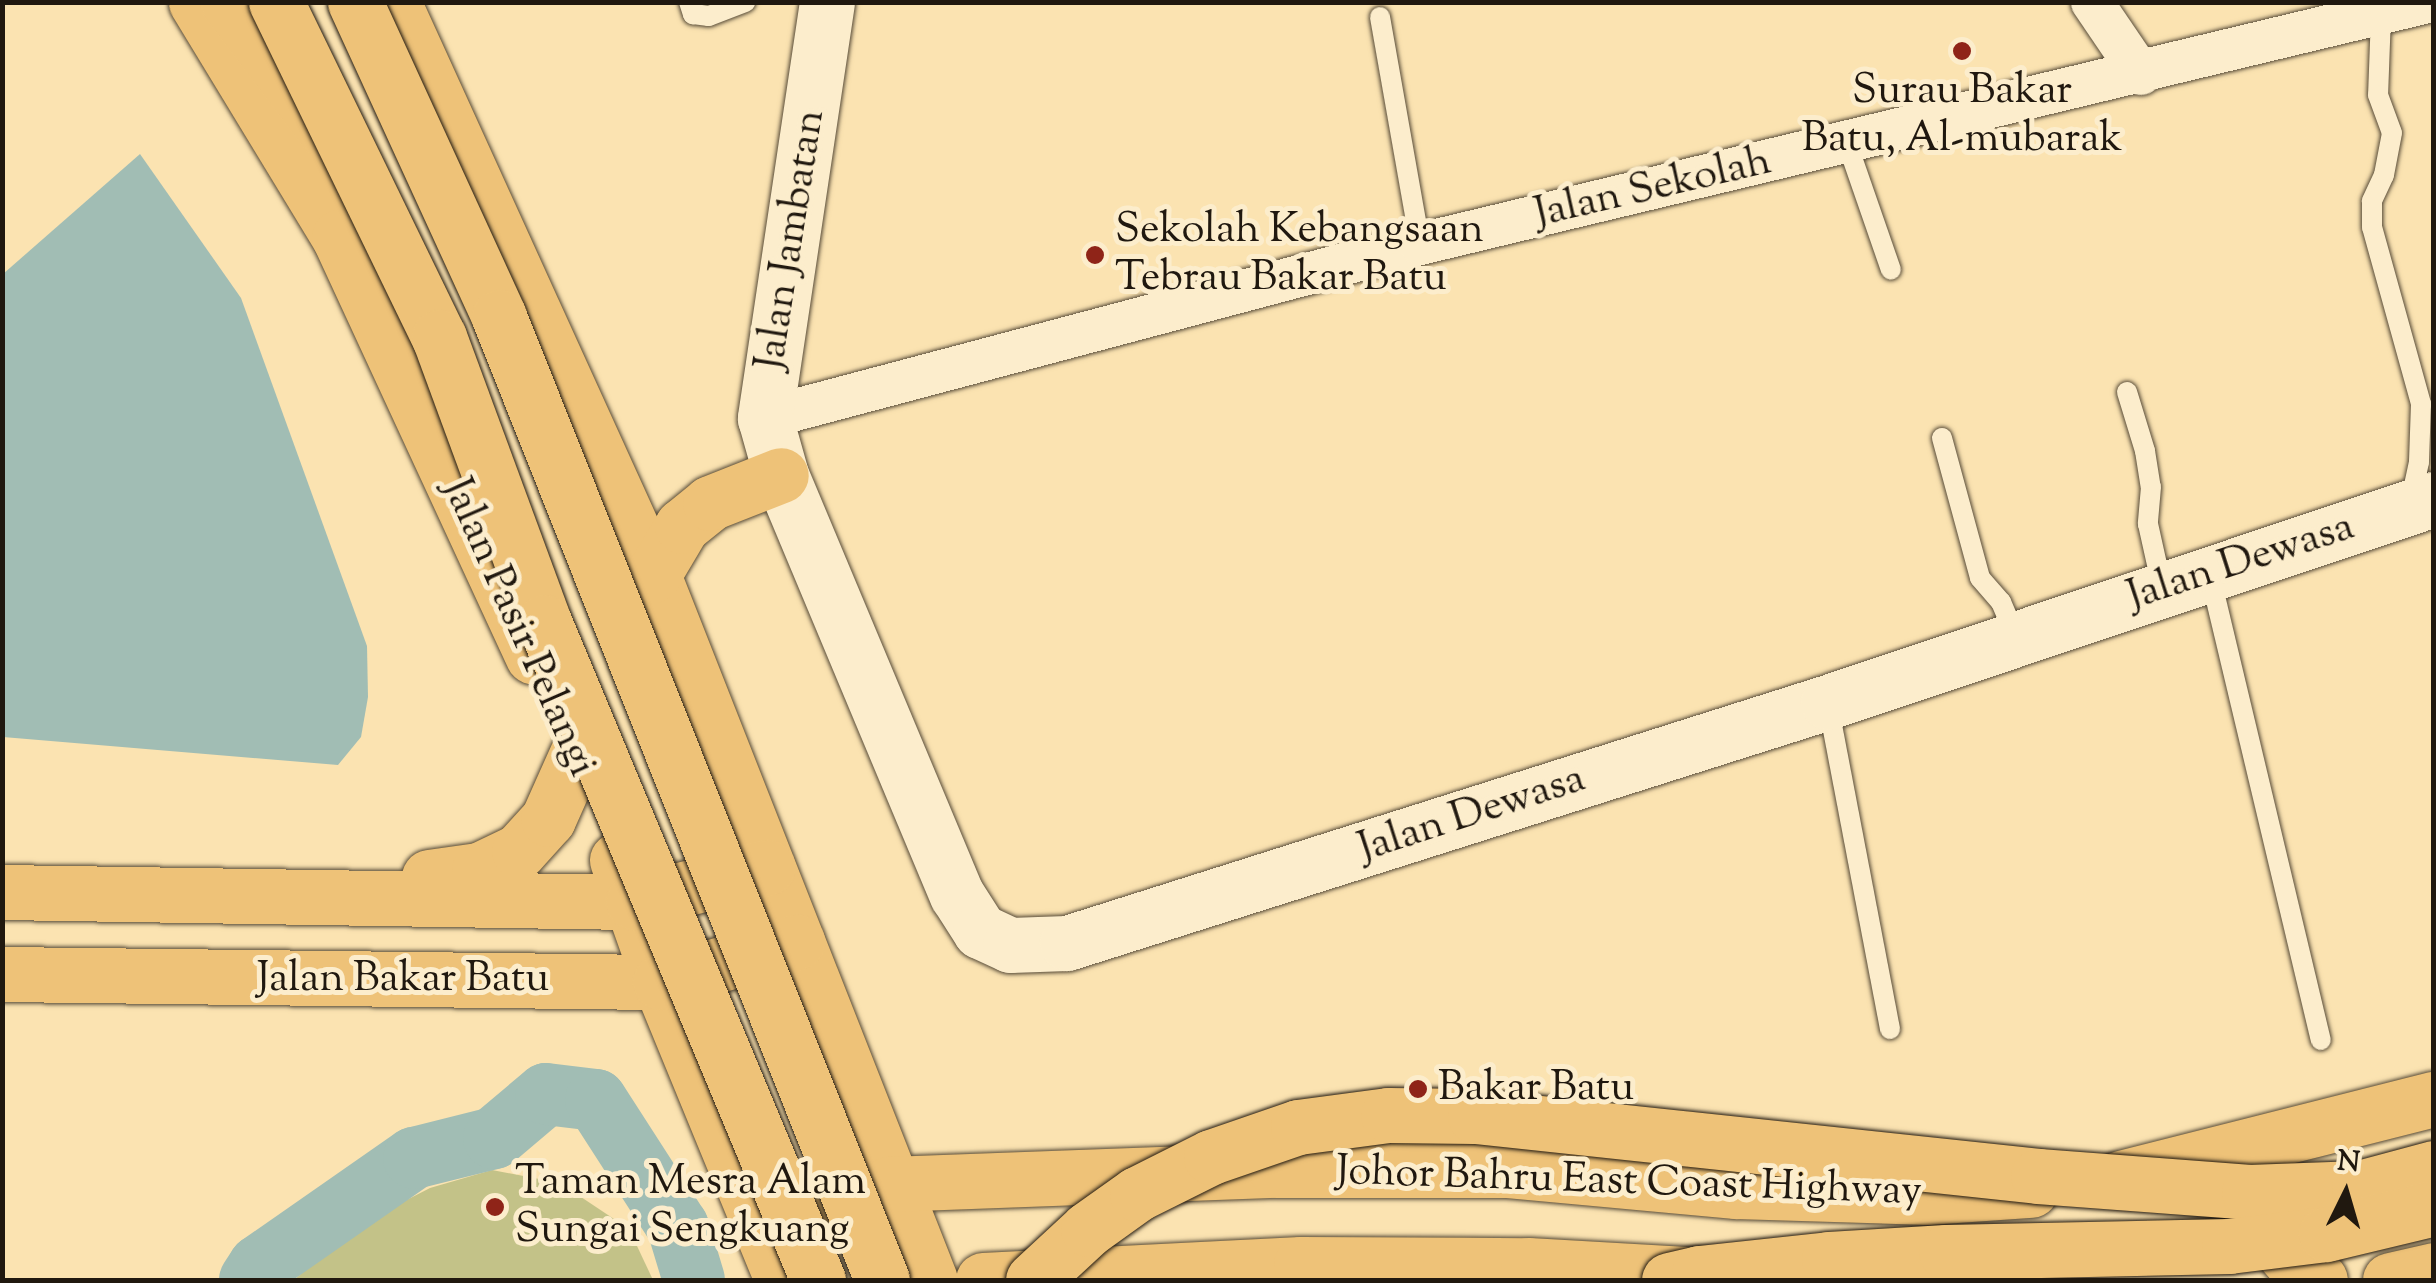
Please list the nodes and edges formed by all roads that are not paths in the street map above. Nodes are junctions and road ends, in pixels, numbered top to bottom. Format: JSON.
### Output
{"nodes":[{"id":1,"x":196,"y":2,"type":"edge"},
{"id":2,"x":228,"y":2,"type":"edge"},
{"id":3,"x":276,"y":2,"type":"edge"},
{"id":4,"x":355,"y":2,"type":"edge"},
{"id":5,"x":394,"y":2,"type":"edge"},
{"id":6,"x":690,"y":2,"type":"edge"},
{"id":7,"x":745,"y":2,"type":"edge"},
{"id":8,"x":828,"y":2,"type":"edge"},
{"id":9,"x":2092,"y":2,"type":"edge"},
{"id":10,"x":2428,"y":2,"type":"edge"},
{"id":11,"x":2380,"y":15,"type":"junction"},
{"id":12,"x":1380,"y":17,"type":"dead end"},
{"id":13,"x":2141,"y":74,"type":"junction"},
{"id":14,"x":1848,"y":144,"type":"junction"},
{"id":15,"x":360,"y":176,"type":"junction"},
{"id":16,"x":1420,"y":244,"type":"junction"},
{"id":17,"x":1891,"y":270,"type":"dead end"},
{"id":18,"x":2127,"y":392,"type":"dead end"},
{"id":19,"x":765,"y":418,"type":"junction"},
{"id":20,"x":1942,"y":438,"type":"dead end"},
{"id":21,"x":782,"y":475,"type":"junction"},
{"id":22,"x":2422,"y":503,"type":"edge"},
{"id":23,"x":653,"y":575,"type":"junction"},
{"id":24,"x":2186,"y":581,"type":"junction"},
{"id":25,"x":2016,"y":638,"type":"junction"},
{"id":26,"x":1828,"y":702,"type":"junction"},
{"id":27,"x":577,"y":754,"type":"junction"},
{"id":28,"x":768,"y":867,"type":"junction"},
{"id":29,"x":2,"y":892,"type":"edge"},
{"id":30,"x":292,"y":895,"type":"junction"},
{"id":31,"x":633,"y":902,"type":"junction"},
{"id":32,"x":797,"y":942,"type":"junction"},
{"id":33,"x":2,"y":974,"type":"edge"},
{"id":34,"x":457,"y":981,"type":"junction"},
{"id":35,"x":660,"y":982,"type":"junction"},
{"id":36,"x":1890,"y":1029,"type":"dead end"},
{"id":37,"x":2321,"y":1040,"type":"dead end"},
{"id":38,"x":691,"y":1059,"type":"junction"},
{"id":39,"x":2434,"y":1099,"type":"edge"},
{"id":40,"x":2313,"y":1127,"type":"junction"},
{"id":41,"x":2434,"y":1168,"type":"edge"},
{"id":42,"x":890,"y":1184,"type":"junction"},
{"id":43,"x":2434,"y":1208,"type":"edge"},
{"id":44,"x":758,"y":1219,"type":"junction"},
{"id":45,"x":2434,"y":1270,"type":"edge"},
{"id":46,"x":1166,"y":1274,"type":"edge"},
{"id":47,"x":782,"y":1280,"type":"edge"},
{"id":48,"x":818,"y":1280,"type":"edge"},
{"id":49,"x":882,"y":1280,"type":"edge"},
{"id":50,"x":930,"y":1280,"type":"edge"},
{"id":51,"x":984,"y":1280,"type":"edge"},
{"id":52,"x":1032,"y":1280,"type":"edge"},
{"id":53,"x":1669,"y":1280,"type":"edge"},
{"id":54,"x":1807,"y":1280,"type":"edge"},
{"id":55,"x":2320,"y":1280,"type":"edge"},
{"id":56,"x":2390,"y":1280,"type":"edge"}],
"edges":[{"from":1,"to":27,"type":"main road","name":"Jalan Pasir Pelangi"},
{"from":2,"to":15,"type":"main road","bridge":true},
{"from":3,"to":15,"type":"main road","bridge":true},
{"from":4,"to":49,"type":"main road","bridge":true},
{"from":5,"to":23,"type":"main road"},
{"from":6,"to":7,"type":"lane"},
{"from":8,"to":19,"type":"street","name":"Jalan Jambatan"},
{"from":9,"to":13,"type":"street"},
{"from":10,"to":11,"type":"street","name":"Jalan Sekolah"},
{"from":11,"to":13,"type":"street","name":"Jalan Sekolah"},
{"from":11,"to":22,"type":"lane"},
{"from":12,"to":16,"type":"lane"},
{"from":13,"to":14,"type":"street","name":"Jalan Sekolah"},
{"from":14,"to":16,"type":"street","name":"Jalan Sekolah"},
{"from":14,"to":17,"type":"lane"},
{"from":15,"to":48,"type":"main road","bridge":true},
{"from":16,"to":19,"type":"street","name":"Jalan Sekolah"},
{"from":18,"to":24,"type":"lane"},
{"from":19,"to":21,"type":"street","name":"Jalan Jambatan"},
{"from":20,"to":25,"type":"lane"},
{"from":21,"to":23,"type":"main road"},
{"from":21,"to":26,"type":"street","name":"Jalan Dewasa"},
{"from":22,"to":24,"type":"street","name":"Jalan Dewasa"},
{"from":23,"to":28,"type":"main road"},
{"from":24,"to":25,"type":"street","name":"Jalan Dewasa"},
{"from":24,"to":37,"type":"lane"},
{"from":25,"to":26,"type":"street","name":"Jalan Dewasa"},
{"from":26,"to":36,"type":"lane"},
{"from":27,"to":30,"type":"main road"},
{"from":27,"to":31,"type":"main road","name":"Jalan Pasir Pelangi"},
{"from":28,"to":31,"type":"main road","name":"Jalan Bakar Batu"},
{"from":28,"to":32,"type":"main road"},
{"from":29,"to":30,"type":"main road","name":"Jalan Bakar Batu"},
{"from":30,"to":31,"type":"main road","name":"Jalan Bakar Batu"},
{"from":31,"to":35,"type":"main road","name":"Jalan Pasir Pelangi"},
{"from":32,"to":35,"type":"main road","name":"Jalan Bakar Batu"},
{"from":32,"to":42,"type":"main road"},
{"from":33,"to":34,"type":"main road","name":"Jalan Bakar Batu"},
{"from":34,"to":35,"type":"main road","name":"Jalan Bakar Batu"},
{"from":34,"to":38,"type":"main road"},
{"from":35,"to":38,"type":"main road","name":"Jalan Pasir Pelangi"},
{"from":38,"to":44,"type":"main road","name":"Jalan Pasir Pelangi"},
{"from":39,"to":40,"type":"main road","name":"Johor Bahru East Coast Highway"},
{"from":40,"to":42,"type":"main road","name":"Johor Bahru East Coast Highway"},
{"from":40,"to":55,"type":"main road"},
{"from":41,"to":52,"type":"main road","bridge":true},
{"from":42,"to":44,"type":"main road","name":"Johor Bahru East Coast Highway"},
{"from":42,"to":50,"type":"main road"},
{"from":43,"to":53,"type":"main road","bridge":true},
{"from":44,"to":47,"type":"main road","name":"Jalan Pasir Pelangi"},
{"from":45,"to":56,"type":"main road"},
{"from":46,"to":51,"type":"main road","name":"Johor Bahru East Coast Highway"},
{"from":46,"to":54,"type":"main road","name":"Johor Bahru East Coast Highway"}]}
